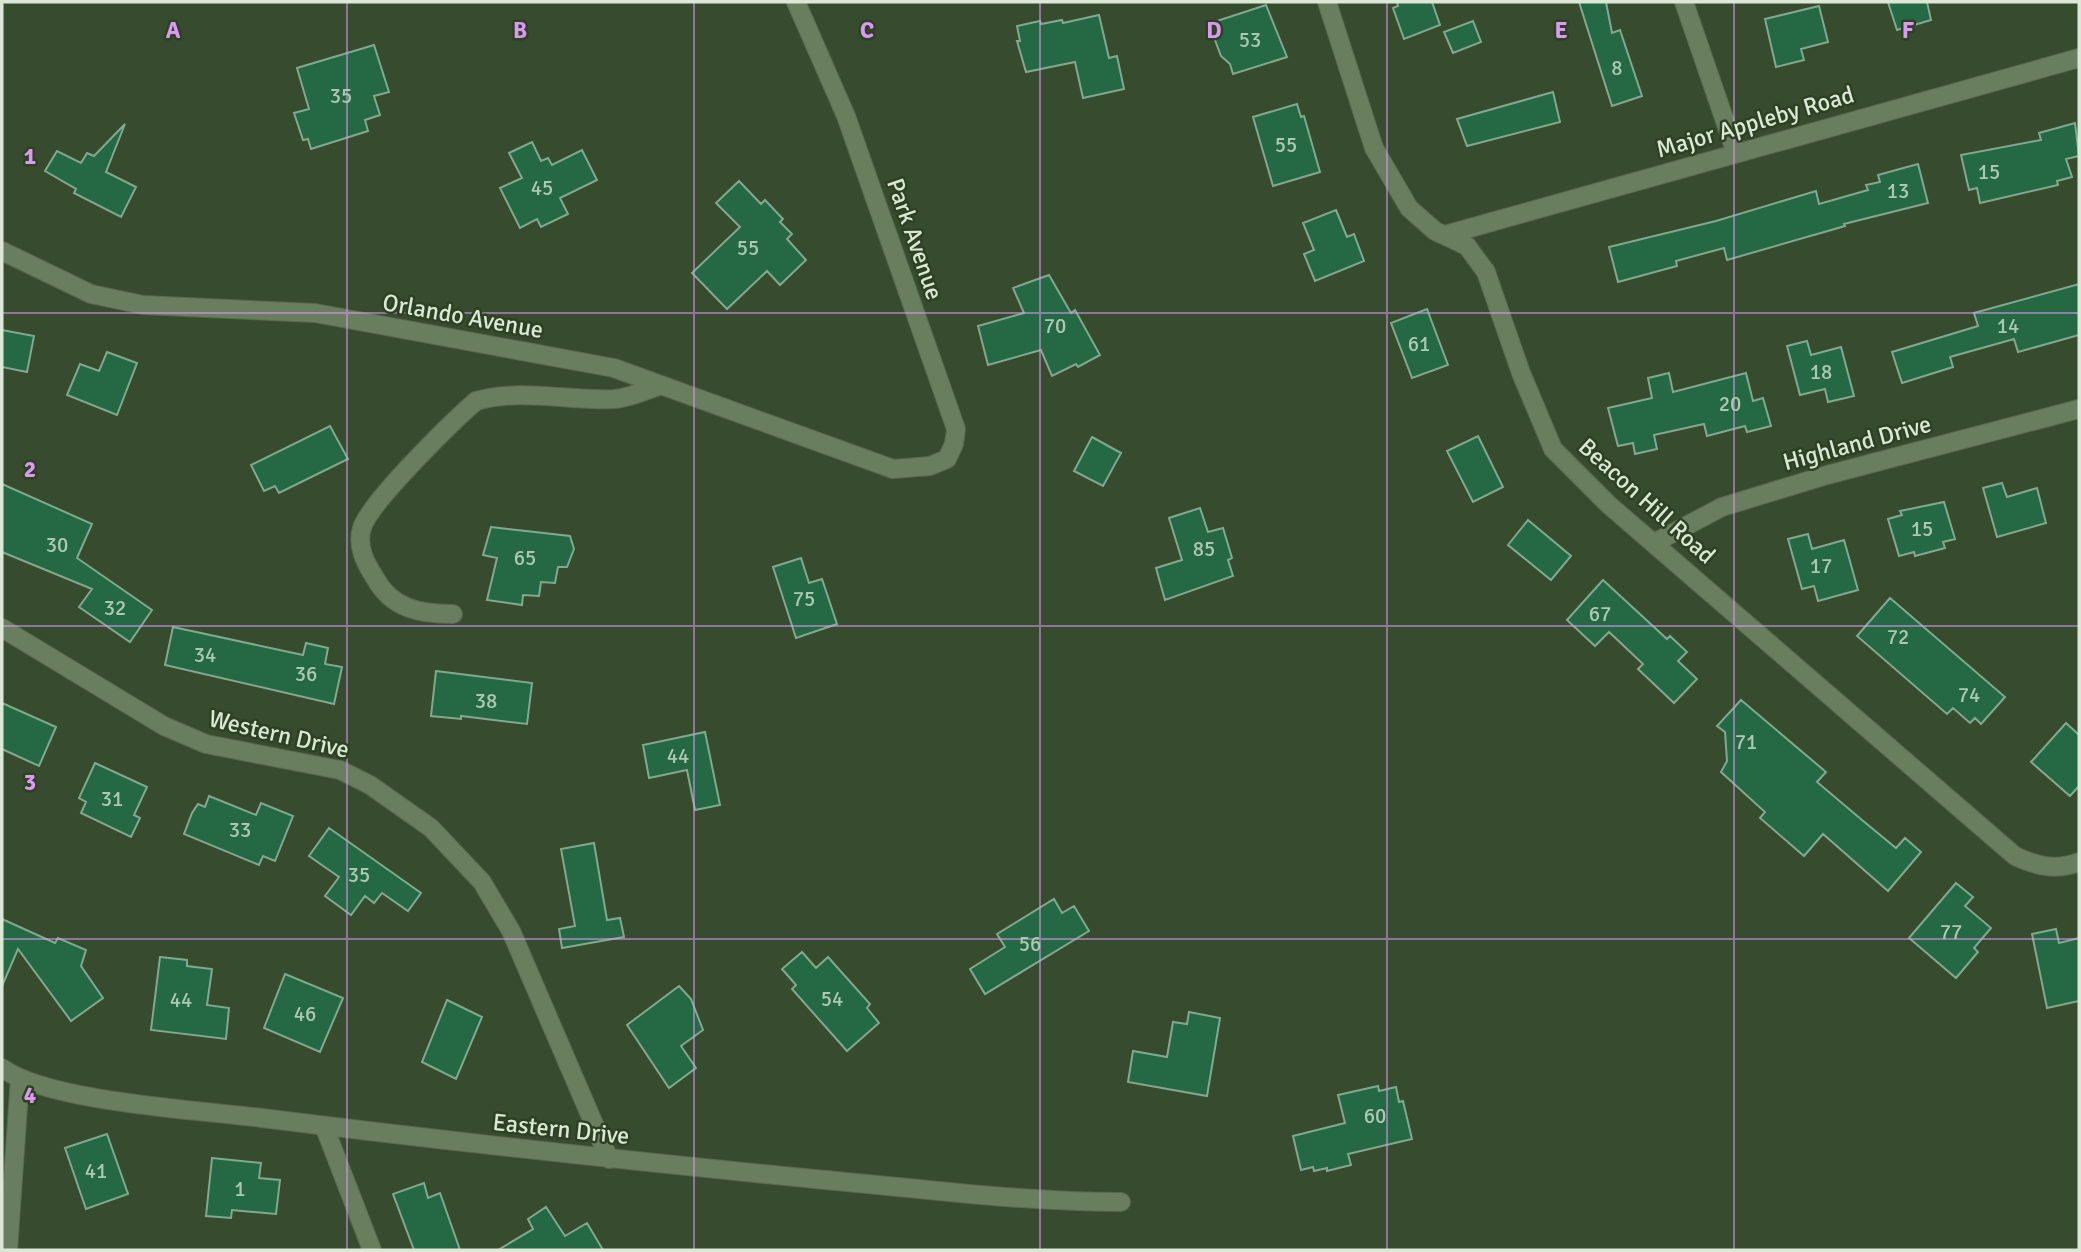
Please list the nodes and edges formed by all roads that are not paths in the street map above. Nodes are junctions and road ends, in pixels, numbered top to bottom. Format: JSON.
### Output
{"nodes":[{"id":1,"x":796,"y":2,"type":"edge"},
{"id":2,"x":1327,"y":2,"type":"edge"},
{"id":3,"x":1684,"y":2,"type":"edge"},
{"id":4,"x":2079,"y":58,"type":"edge"},
{"id":5,"x":1736,"y":153,"type":"junction"},
{"id":6,"x":1445,"y":235,"type":"junction"},
{"id":7,"x":2,"y":251,"type":"edge"},
{"id":8,"x":662,"y":385,"type":"junction"},
{"id":9,"x":2079,"y":409,"type":"edge"},
{"id":10,"x":909,"y":470,"type":"joint"},
{"id":11,"x":1654,"y":543,"type":"junction"},
{"id":12,"x":453,"y":614,"type":"dead end"},
{"id":13,"x":2,"y":628,"type":"edge"},
{"id":14,"x":2079,"y":862,"type":"edge"},
{"id":15,"x":2,"y":1068,"type":"edge"},
{"id":16,"x":20,"y":1078,"type":"junction"},
{"id":17,"x":324,"y":1126,"type":"junction"},
{"id":18,"x":609,"y":1159,"type":"junction"},
{"id":19,"x":1121,"y":1202,"type":"dead end"},
{"id":20,"x":8,"y":1250,"type":"edge"},
{"id":21,"x":372,"y":1250,"type":"edge"}],
"edges":[{"from":1,"to":10,"type":"street","name":"Park Avenue"},
{"from":2,"to":6,"type":"street","name":"Beacon Hill Road"},
{"from":3,"to":5,"type":"street"},
{"from":4,"to":5,"type":"street","name":"Major Appleby Road"},
{"from":5,"to":6,"type":"street","name":"Major Appleby Road"},
{"from":6,"to":11,"type":"street","name":"Beacon Hill Road"},
{"from":7,"to":8,"type":"street","name":"Orlando Avenue"},
{"from":8,"to":10,"type":"street","name":"Orlando Avenue"},
{"from":8,"to":12,"type":"street"},
{"from":9,"to":11,"type":"street","name":"Highland Drive"},
{"from":11,"to":14,"type":"street","name":"Beacon Hill Road"},
{"from":13,"to":18,"type":"street","name":"Western Drive"},
{"from":15,"to":16,"type":"street","name":"Eastern Drive"},
{"from":16,"to":17,"type":"street","name":"Eastern Drive"},
{"from":16,"to":20,"type":"street"},
{"from":17,"to":18,"type":"street","name":"Eastern Drive"},
{"from":17,"to":21,"type":"street"},
{"from":18,"to":19,"type":"street","name":"Eastern Drive"}]}
